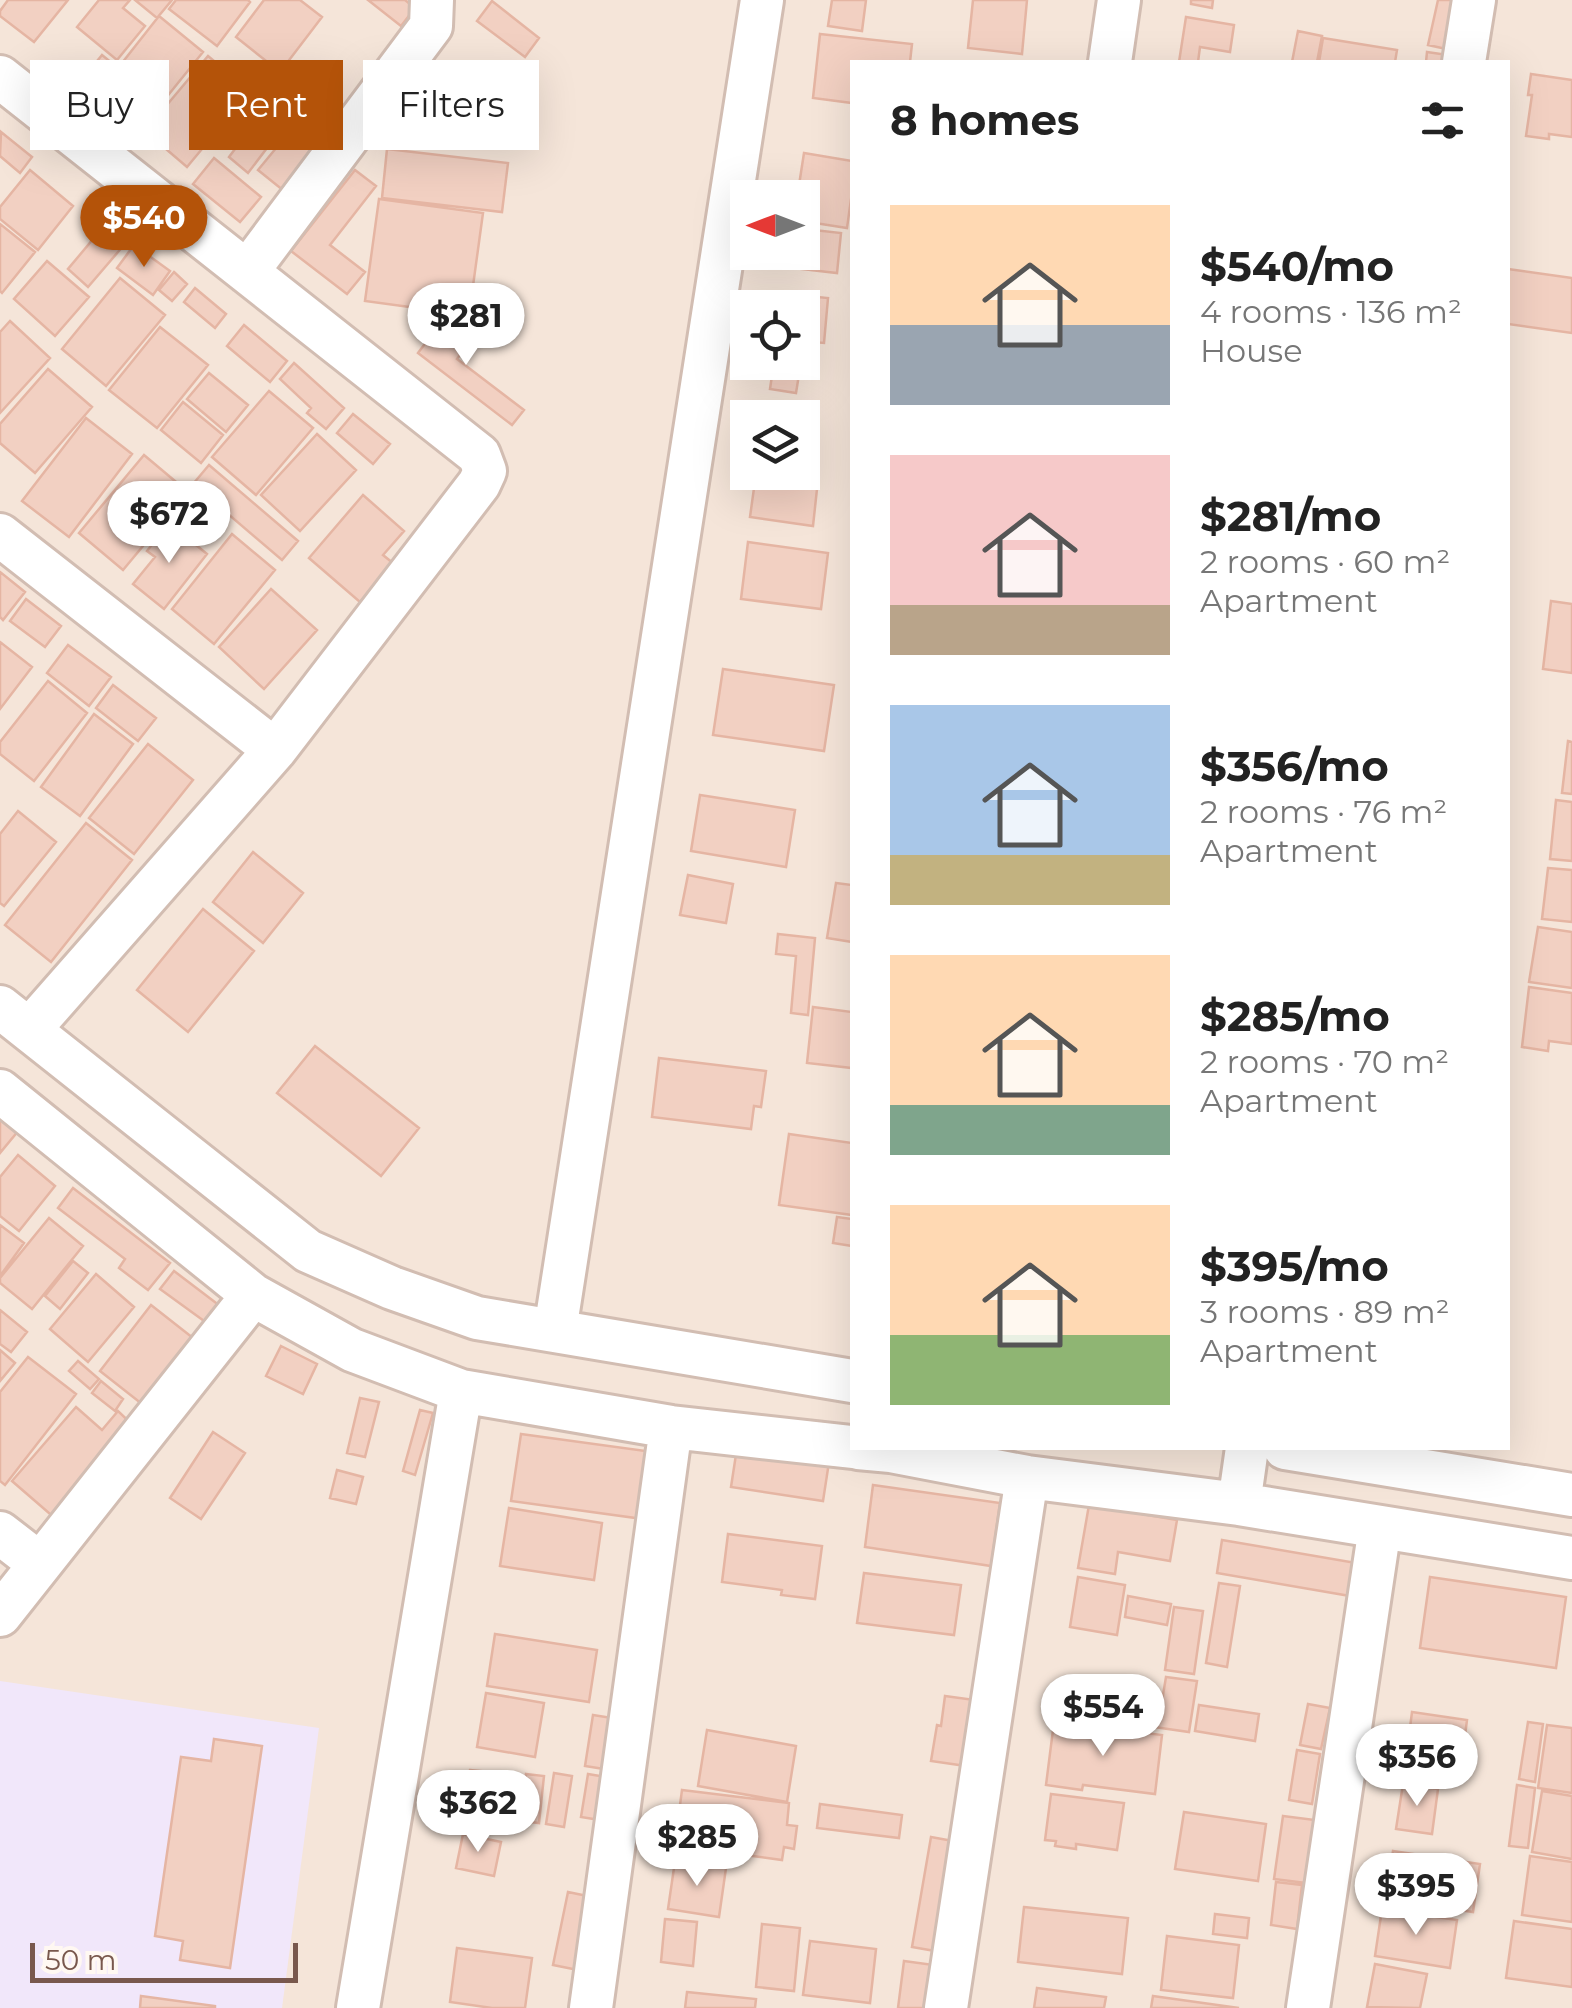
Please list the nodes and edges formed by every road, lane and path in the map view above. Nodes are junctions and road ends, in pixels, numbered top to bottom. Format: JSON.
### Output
{"nodes":[{"id":1,"x":432,"y":0,"type":"edge"},
{"id":2,"x":762,"y":0,"type":"edge"},
{"id":3,"x":1119,"y":0,"type":"edge"},
{"id":4,"x":1474,"y":0,"type":"edge"},
{"id":5,"x":1110,"y":60,"type":"edge"},
{"id":6,"x":1464,"y":60,"type":"edge"},
{"id":7,"x":0,"y":77,"type":"edge"},
{"id":8,"x":247,"y":272,"type":"junction"},
{"id":9,"x":0,"y":535,"type":"edge"},
{"id":10,"x":275,"y":750,"type":"junction"},
{"id":11,"x":14,"y":1018,"type":"edge"},
{"id":12,"x":0,"y":1091,"type":"edge"},
{"id":13,"x":253,"y":1294,"type":"junction"},
{"id":14,"x":555,"y":1331,"type":"junction"},
{"id":15,"x":850,"y":1382,"type":"edge"},
{"id":16,"x":461,"y":1392,"type":"junction"},
{"id":17,"x":671,"y":1427,"type":"junction"},
{"id":18,"x":850,"y":1446,"type":"edge"},
{"id":19,"x":881,"y":1450,"type":"edge"},
{"id":20,"x":1247,"y":1450,"type":"edge"},
{"id":21,"x":1298,"y":1450,"type":"edge"},
{"id":22,"x":1027,"y":1476,"type":"junction"},
{"id":23,"x":1572,"y":1495,"type":"edge"},
{"id":24,"x":1238,"y":1504,"type":"junction"},
{"id":25,"x":1380,"y":1527,"type":"junction"},
{"id":26,"x":0,"y":1533,"type":"edge"},
{"id":27,"x":1572,"y":1558,"type":"edge"},
{"id":28,"x":40,"y":1564,"type":"junction"},
{"id":29,"x":0,"y":1615,"type":"edge"},
{"id":30,"x":358,"y":2008,"type":"edge"},
{"id":31,"x":591,"y":2008,"type":"edge"},
{"id":32,"x":946,"y":2008,"type":"edge"},
{"id":33,"x":1308,"y":2008,"type":"edge"}],
"edges":[{"from":1,"to":8,"type":"street"},
{"from":2,"to":14,"type":"street"},
{"from":3,"to":5,"type":"street"},
{"from":4,"to":6,"type":"street"},
{"from":7,"to":8,"type":"street"},
{"from":8,"to":10,"type":"street"},
{"from":9,"to":10,"type":"street"},
{"from":10,"to":11,"type":"street"},
{"from":11,"to":14,"type":"street"},
{"from":12,"to":13,"type":"street"},
{"from":13,"to":16,"type":"street"},
{"from":13,"to":28,"type":"street"},
{"from":14,"to":15,"type":"street"},
{"from":16,"to":17,"type":"street"},
{"from":16,"to":30,"type":"street"},
{"from":17,"to":18,"type":"street"},
{"from":17,"to":31,"type":"street"},
{"from":19,"to":22,"type":"street"},
{"from":20,"to":24,"type":"street"},
{"from":21,"to":23,"type":"street"},
{"from":22,"to":24,"type":"street"},
{"from":22,"to":32,"type":"street"},
{"from":24,"to":25,"type":"street"},
{"from":25,"to":27,"type":"street"},
{"from":25,"to":33,"type":"street"},
{"from":26,"to":28,"type":"street"},
{"from":28,"to":29,"type":"street"}]}
